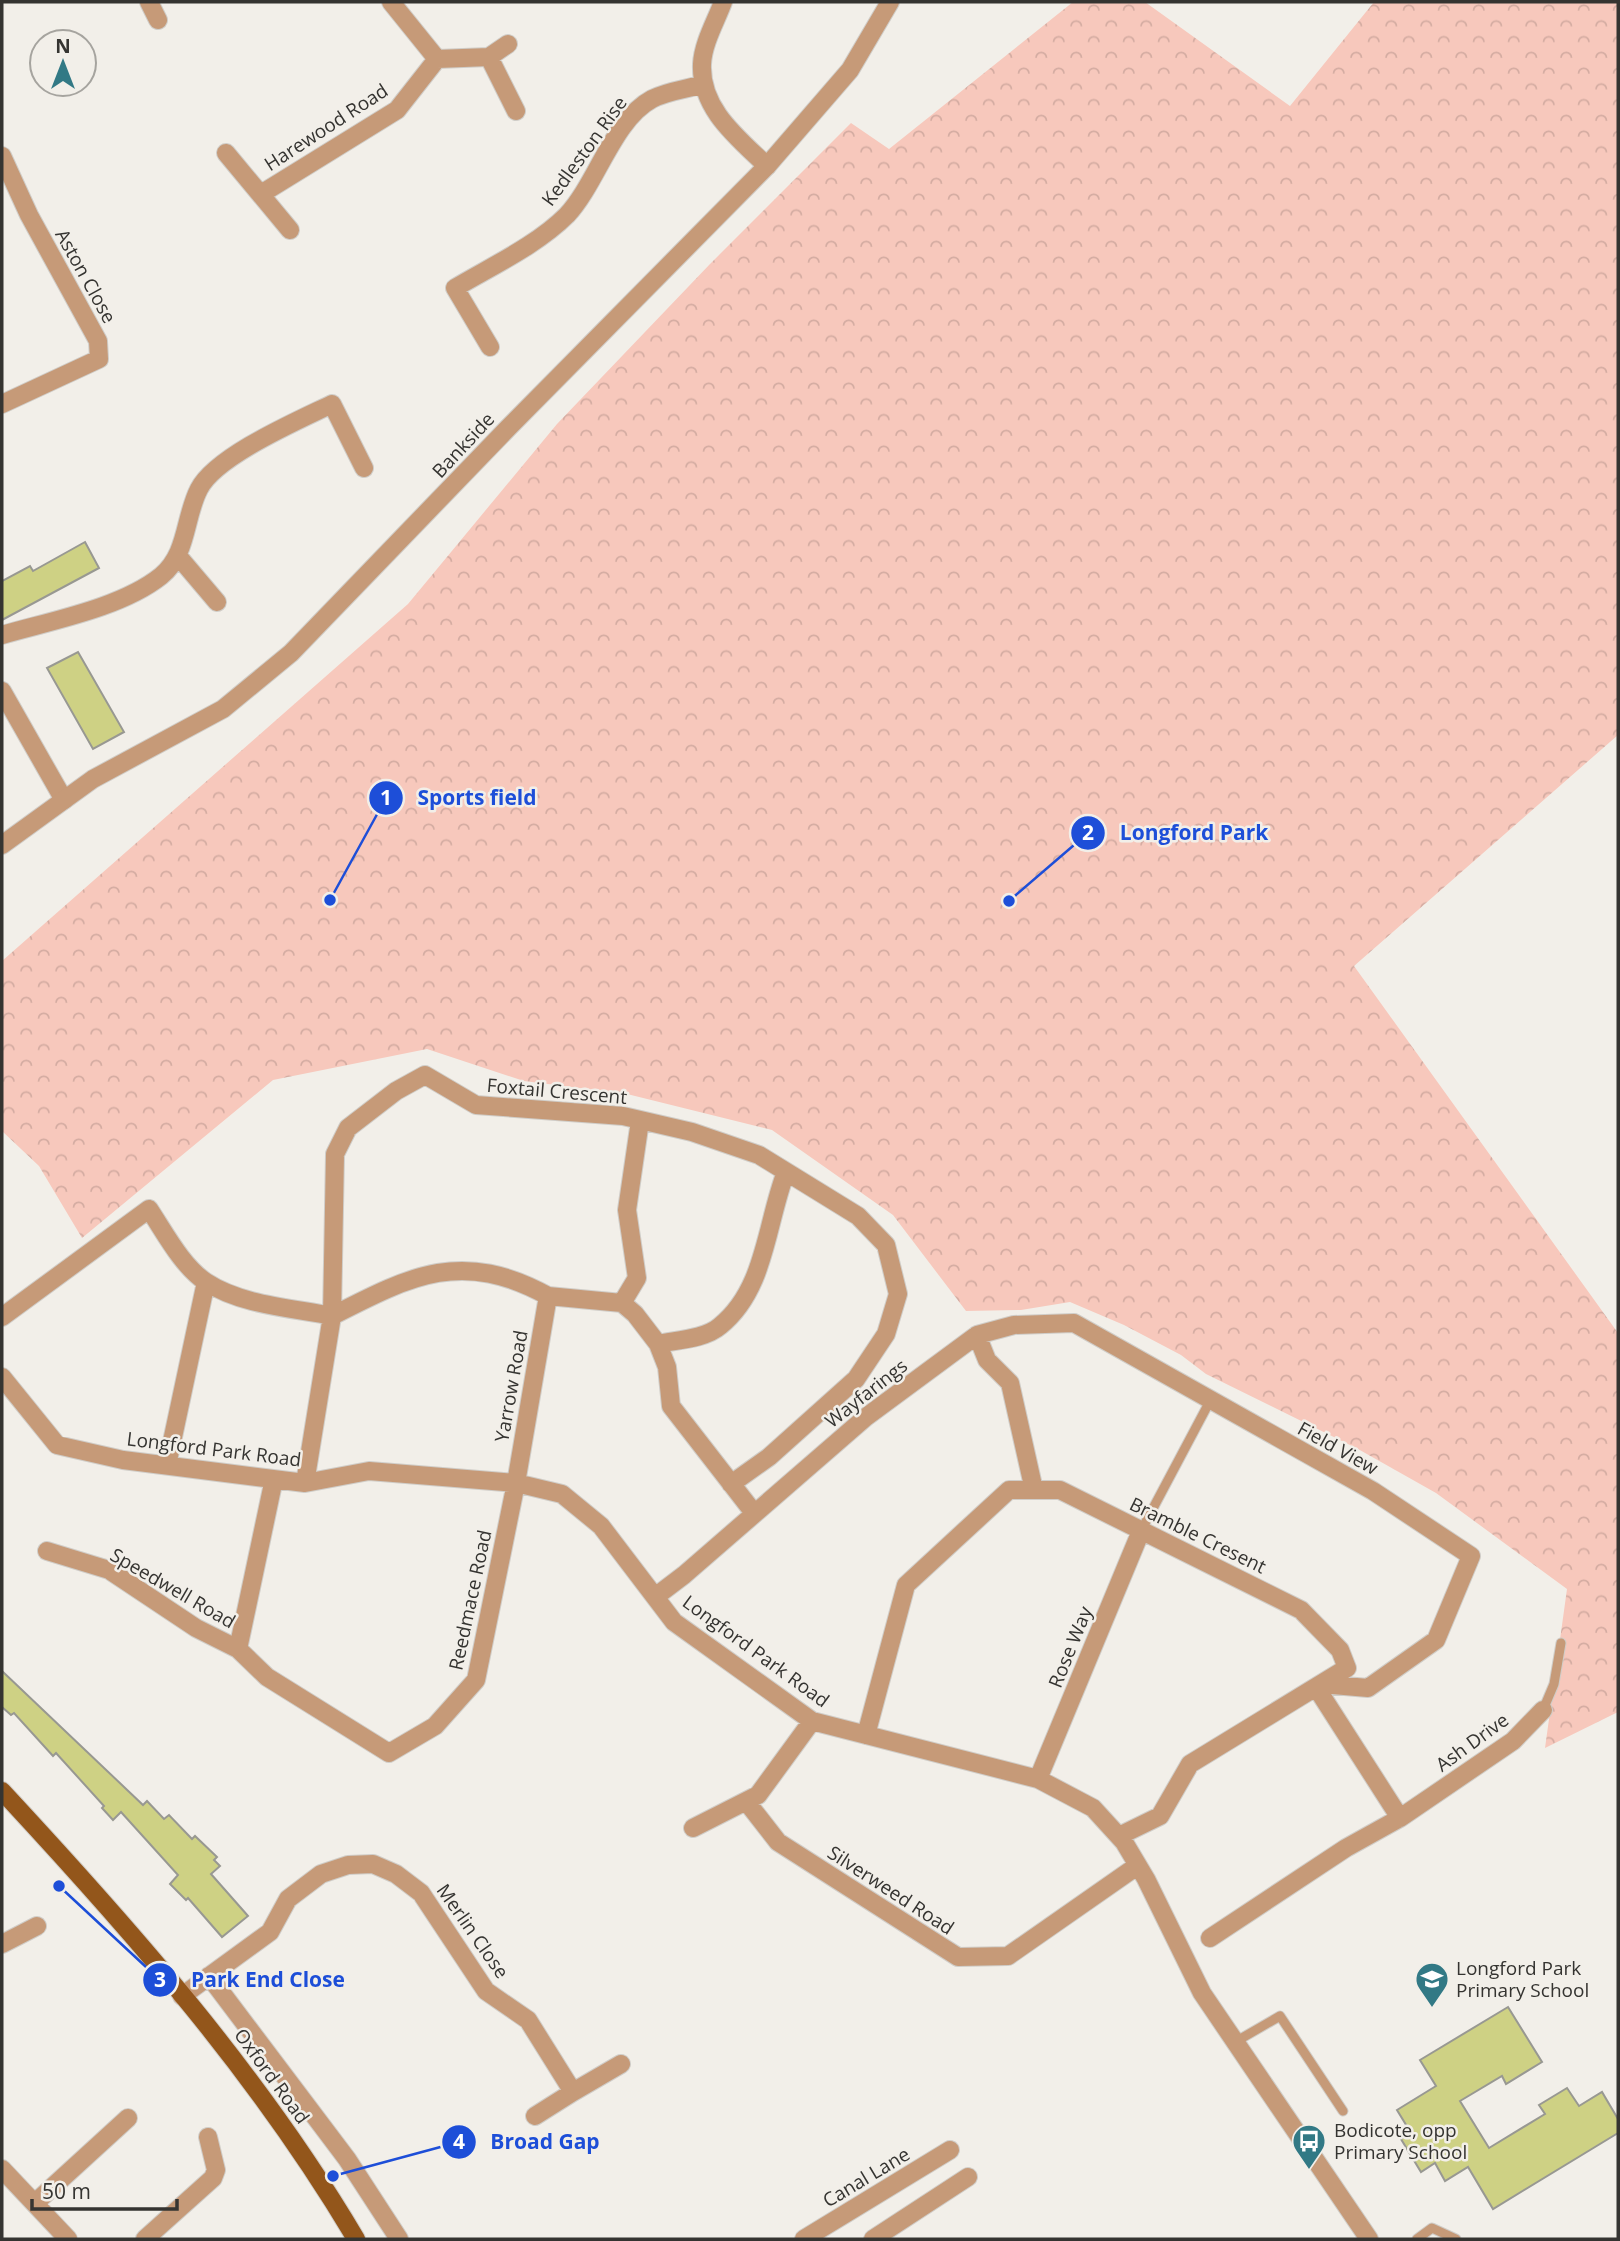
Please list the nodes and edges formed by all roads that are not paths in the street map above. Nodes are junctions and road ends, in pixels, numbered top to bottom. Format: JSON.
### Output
{"nodes":[{"id":1,"x":149,"y":2,"type":"edge"},
{"id":2,"x":391,"y":2,"type":"edge"},
{"id":3,"x":723,"y":2,"type":"edge"},
{"id":4,"x":890,"y":2,"type":"edge"},
{"id":5,"x":159,"y":20,"type":"dead end"},
{"id":6,"x":508,"y":44,"type":"dead end"},
{"id":7,"x":489,"y":57,"type":"junction"},
{"id":8,"x":437,"y":59,"type":"junction"},
{"id":9,"x":704,"y":84,"type":"junction"},
{"id":10,"x":516,"y":111,"type":"dead end"},
{"id":11,"x":226,"y":153,"type":"dead end"},
{"id":12,"x":2,"y":156,"type":"edge"},
{"id":13,"x":767,"y":166,"type":"junction"},
{"id":14,"x":261,"y":194,"type":"junction"},
{"id":15,"x":290,"y":230,"type":"dead end"},
{"id":16,"x":490,"y":346,"type":"dead end"},
{"id":17,"x":2,"y":404,"type":"edge"},
{"id":18,"x":364,"y":468,"type":"dead end"},
{"id":19,"x":178,"y":556,"type":"junction"},
{"id":20,"x":217,"y":602,"type":"dead end"},
{"id":21,"x":2,"y":635,"type":"edge"},
{"id":22,"x":2,"y":691,"type":"edge"},
{"id":23,"x":64,"y":800,"type":"junction"},
{"id":24,"x":2,"y":845,"type":"edge"},
{"id":25,"x":640,"y":1121,"type":"junction"},
{"id":26,"x":786,"y":1172,"type":"junction"},
{"id":27,"x":206,"y":1282,"type":"junction"},
{"id":28,"x":548,"y":1296,"type":"junction"},
{"id":29,"x":622,"y":1303,"type":"junction"},
{"id":30,"x":332,"y":1316,"type":"junction"},
{"id":31,"x":2,"y":1317,"type":"edge"},
{"id":32,"x":977,"y":1335,"type":"junction"},
{"id":33,"x":658,"y":1345,"type":"junction"},
{"id":34,"x":2,"y":1377,"type":"edge"},
{"id":35,"x":1210,"y":1401,"type":"junction"},
{"id":36,"x":167,"y":1465,"type":"junction"},
{"id":37,"x":274,"y":1479,"type":"junction"},
{"id":38,"x":305,"y":1483,"type":"junction"},
{"id":39,"x":516,"y":1483,"type":"junction"},
{"id":40,"x":731,"y":1484,"type":"junction"},
{"id":41,"x":1034,"y":1490,"type":"junction"},
{"id":42,"x":754,"y":1513,"type":"junction"},
{"id":43,"x":1141,"y":1531,"type":"junction"},
{"id":44,"x":47,"y":1550,"type":"dead end"},
{"id":45,"x":655,"y":1597,"type":"junction"},
{"id":46,"x":1561,"y":1643,"type":"dead end"},
{"id":47,"x":238,"y":1649,"type":"junction"},
{"id":48,"x":1319,"y":1685,"type":"junction"},
{"id":49,"x":1543,"y":1710,"type":"joint"},
{"id":50,"x":812,"y":1721,"type":"junction"},
{"id":51,"x":866,"y":1735,"type":"junction"},
{"id":52,"x":1038,"y":1779,"type":"junction"},
{"id":53,"x":2,"y":1791,"type":"edge"},
{"id":54,"x":746,"y":1801,"type":"junction"},
{"id":55,"x":1399,"y":1818,"type":"junction"},
{"id":56,"x":693,"y":1828,"type":"dead end"},
{"id":57,"x":1119,"y":1836,"type":"junction"},
{"id":58,"x":1137,"y":1866,"type":"junction"},
{"id":59,"x":37,"y":1926,"type":"dead end"},
{"id":60,"x":1210,"y":1938,"type":"dead end"},
{"id":61,"x":2,"y":1944,"type":"edge"},
{"id":62,"x":209,"y":1976,"type":"junction"},
{"id":63,"x":182,"y":1996,"type":"junction"},
{"id":64,"x":1235,"y":2042,"type":"junction"},
{"id":65,"x":621,"y":2064,"type":"dead end"},
{"id":66,"x":573,"y":2092,"type":"junction"},
{"id":67,"x":1343,"y":2111,"type":"dead end"},
{"id":68,"x":535,"y":2116,"type":"dead end"},
{"id":69,"x":128,"y":2118,"type":"dead end"},
{"id":70,"x":208,"y":2137,"type":"dead end"},
{"id":71,"x":950,"y":2150,"type":"dead end"},
{"id":72,"x":2,"y":2171,"type":"edge"},
{"id":73,"x":968,"y":2177,"type":"dead end"},
{"id":74,"x":35,"y":2203,"type":"junction"},
{"id":75,"x":899,"y":2233,"type":"edge"},
{"id":76,"x":68,"y":2239,"type":"edge"},
{"id":77,"x":145,"y":2239,"type":"edge"},
{"id":78,"x":356,"y":2239,"type":"edge"},
{"id":79,"x":399,"y":2239,"type":"edge"},
{"id":80,"x":804,"y":2239,"type":"edge"},
{"id":81,"x":873,"y":2239,"type":"edge"},
{"id":82,"x":1369,"y":2239,"type":"edge"},
{"id":83,"x":1417,"y":2239,"type":"edge"},
{"id":84,"x":1456,"y":2239,"type":"edge"}],
"edges":[{"from":1,"to":5,"type":"street"},
{"from":2,"to":8,"type":"street"},
{"from":3,"to":9,"type":"street"},
{"from":4,"to":13,"type":"street","name":"Bankside"},
{"from":6,"to":7,"type":"street"},
{"from":7,"to":8,"type":"street"},
{"from":7,"to":10,"type":"street"},
{"from":8,"to":14,"type":"street","name":"Harewood Road"},
{"from":9,"to":13,"type":"street"},
{"from":9,"to":16,"type":"street","name":"Kedleston Rise"},
{"from":11,"to":14,"type":"street","name":"Harewood Road"},
{"from":12,"to":17,"type":"street","name":"Aston Close"},
{"from":13,"to":23,"type":"street","name":"Bankside"},
{"from":14,"to":15,"type":"street","name":"Harewood Road"},
{"from":18,"to":19,"type":"street"},
{"from":19,"to":20,"type":"street"},
{"from":19,"to":21,"type":"street"},
{"from":22,"to":23,"type":"street"},
{"from":23,"to":24,"type":"street","name":"Bankside"},
{"from":25,"to":26,"type":"street","name":"Foxtail Crescent"},
{"from":25,"to":29,"type":"street"},
{"from":25,"to":30,"type":"street","name":"Foxtail Crescent"},
{"from":26,"to":33,"type":"street"},
{"from":26,"to":40,"type":"street","name":"Foxtail Crescent"},
{"from":27,"to":30,"type":"street"},
{"from":27,"to":31,"type":"street"},
{"from":27,"to":36,"type":"street"},
{"from":28,"to":29,"type":"street"},
{"from":28,"to":30,"type":"street"},
{"from":28,"to":39,"type":"street","name":"Yarrow Road"},
{"from":29,"to":33,"type":"street"},
{"from":30,"to":38,"type":"street"},
{"from":32,"to":35,"type":"street","name":"Field View"},
{"from":32,"to":41,"type":"street"},
{"from":32,"to":42,"type":"street","name":"Wayfarings"},
{"from":33,"to":40,"type":"street"},
{"from":34,"to":36,"type":"street","name":"Longford Park Road"},
{"from":35,"to":43,"type":"lane"},
{"from":35,"to":48,"type":"street","name":"Field View"},
{"from":36,"to":37,"type":"street","name":"Longford Park Road"},
{"from":37,"to":38,"type":"street","name":"Longford Park Road"},
{"from":37,"to":47,"type":"street"},
{"from":38,"to":39,"type":"street","name":"Longford Park Road"},
{"from":39,"to":45,"type":"street","name":"Longford Park Road"},
{"from":39,"to":47,"type":"street","name":"Reedmace Road"},
{"from":40,"to":42,"type":"street"},
{"from":41,"to":43,"type":"street","name":"Bramble Cresent"},
{"from":41,"to":51,"type":"street","name":"Bramble Cresent"},
{"from":42,"to":45,"type":"street","name":"Wayfarings"},
{"from":43,"to":48,"type":"street","name":"Bramble Cresent"},
{"from":43,"to":52,"type":"street","name":"Rose Way"},
{"from":44,"to":47,"type":"street","name":"Speedwell Road"},
{"from":45,"to":50,"type":"street","name":"Longford Park Road"},
{"from":46,"to":49,"type":"lane","name":"Ash Drive"},
{"from":48,"to":55,"type":"street"},
{"from":48,"to":57,"type":"street","name":"Bramble Cresent"},
{"from":49,"to":55,"type":"street","name":"Ash Drive"},
{"from":50,"to":51,"type":"street","name":"Longford Park Road"},
{"from":50,"to":54,"type":"street"},
{"from":51,"to":52,"type":"street","name":"Longford Park Road"},
{"from":52,"to":57,"type":"street","name":"Longford Park Road"},
{"from":53,"to":63,"type":"main road","name":"Oxford Road"},
{"from":54,"to":56,"type":"street"},
{"from":54,"to":58,"type":"street","name":"Silverweed Road"},
{"from":55,"to":60,"type":"street","name":"Ash Drive"},
{"from":57,"to":58,"type":"street","name":"Longford Park Road"},
{"from":58,"to":64,"type":"street","name":"Longford Park Road"},
{"from":59,"to":61,"type":"street"},
{"from":62,"to":63,"type":"street","name":"Merlin Close"},
{"from":62,"to":66,"type":"street","name":"Merlin Close"},
{"from":62,"to":79,"type":"street"},
{"from":63,"to":78,"type":"main road","name":"Oxford Road"},
{"from":64,"to":67,"type":"lane"},
{"from":64,"to":82,"type":"street","name":"Longford Park Road"},
{"from":65,"to":66,"type":"street"},
{"from":66,"to":68,"type":"street"},
{"from":69,"to":74,"type":"street"},
{"from":70,"to":77,"type":"street"},
{"from":71,"to":80,"type":"street","name":"Canal Lane"},
{"from":72,"to":74,"type":"street"},
{"from":73,"to":75,"type":"street"},
{"from":74,"to":76,"type":"street"},
{"from":75,"to":81,"type":"street"},
{"from":83,"to":84,"type":"lane"}]}
